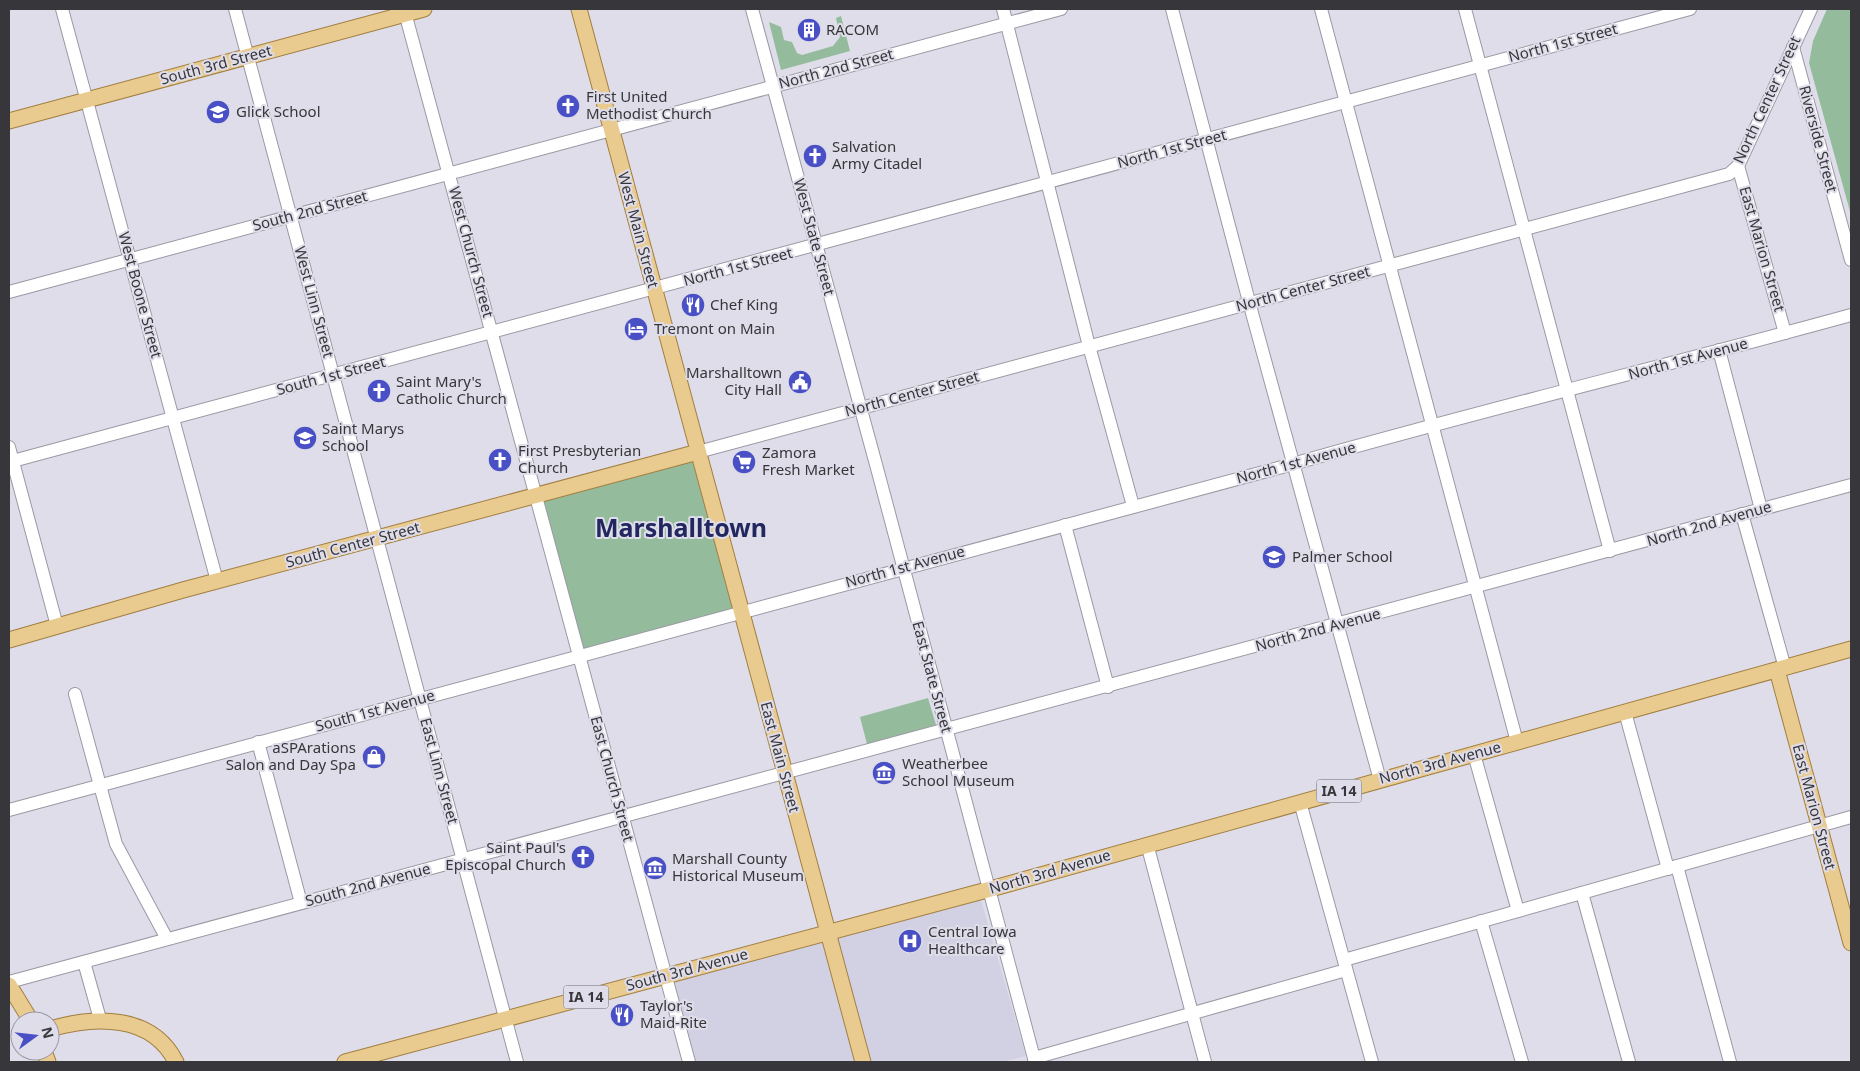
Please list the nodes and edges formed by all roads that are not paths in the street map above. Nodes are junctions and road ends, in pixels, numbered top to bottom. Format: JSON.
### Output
{"nodes":[{"id":1,"x":62,"y":9,"type":"edge"},
{"id":2,"x":235,"y":9,"type":"edge"},
{"id":3,"x":424,"y":9,"type":"edge"},
{"id":4,"x":579,"y":9,"type":"edge"},
{"id":5,"x":752,"y":9,"type":"edge"},
{"id":6,"x":1004,"y":9,"type":"edge"},
{"id":7,"x":1060,"y":9,"type":"edge"},
{"id":8,"x":1172,"y":9,"type":"edge"},
{"id":9,"x":1321,"y":9,"type":"edge"},
{"id":10,"x":1465,"y":9,"type":"edge"},
{"id":11,"x":1690,"y":9,"type":"edge"},
{"id":12,"x":1810,"y":9,"type":"edge"},
{"id":13,"x":405,"y":11,"type":"edge"},
{"id":14,"x":1007,"y":23,"type":"junction"},
{"id":15,"x":1793,"y":47,"type":"junction"},
{"id":16,"x":248,"y":56,"type":"junction"},
{"id":17,"x":1480,"y":66,"type":"junction"},
{"id":18,"x":772,"y":86,"type":"junction"},
{"id":19,"x":86,"y":100,"type":"junction"},
{"id":20,"x":1346,"y":101,"type":"junction"},
{"id":21,"x":9,"y":121,"type":"edge"},
{"id":22,"x":612,"y":130,"type":"junction"},
{"id":23,"x":1206,"y":140,"type":"junction"},
{"id":24,"x":1738,"y":166,"type":"junction"},
{"id":25,"x":450,"y":174,"type":"junction"},
{"id":26,"x":1048,"y":183,"type":"junction"},
{"id":27,"x":291,"y":216,"type":"junction"},
{"id":28,"x":1526,"y":230,"type":"junction"},
{"id":29,"x":817,"y":246,"type":"junction"},
{"id":30,"x":130,"y":259,"type":"junction"},
{"id":31,"x":1851,"y":260,"type":"edge"},
{"id":32,"x":1390,"y":266,"type":"junction"},
{"id":33,"x":654,"y":289,"type":"junction"},
{"id":34,"x":9,"y":292,"type":"edge"},
{"id":35,"x":1250,"y":304,"type":"junction"},
{"id":36,"x":1851,"y":315,"type":"edge"},
{"id":37,"x":494,"y":332,"type":"junction"},
{"id":38,"x":1785,"y":333,"type":"junction"},
{"id":39,"x":1089,"y":346,"type":"junction"},
{"id":40,"x":1719,"y":350,"type":"junction"},
{"id":41,"x":334,"y":375,"type":"junction"},
{"id":42,"x":1568,"y":391,"type":"junction"},
{"id":43,"x":861,"y":408,"type":"junction"},
{"id":44,"x":173,"y":418,"type":"junction"},
{"id":45,"x":1432,"y":425,"type":"junction"},
{"id":46,"x":9,"y":448,"type":"edge"},
{"id":47,"x":698,"y":452,"type":"junction"},
{"id":48,"x":11,"y":462,"type":"edge"},
{"id":49,"x":1294,"y":464,"type":"junction"},
{"id":50,"x":1851,"y":485,"type":"edge"},
{"id":51,"x":535,"y":496,"type":"junction"},
{"id":52,"x":1133,"y":506,"type":"junction"},
{"id":53,"x":1761,"y":509,"type":"junction"},
{"id":54,"x":1742,"y":514,"type":"junction"},
{"id":55,"x":1065,"y":525,"type":"junction"},
{"id":56,"x":377,"y":538,"type":"junction"},
{"id":57,"x":1610,"y":551,"type":"junction"},
{"id":58,"x":904,"y":567,"type":"junction"},
{"id":59,"x":217,"y":581,"type":"junction"},
{"id":60,"x":1474,"y":588,"type":"junction"},
{"id":61,"x":742,"y":612,"type":"junction"},
{"id":62,"x":1338,"y":624,"type":"junction"},
{"id":63,"x":57,"y":626,"type":"dead end"},
{"id":64,"x":9,"y":640,"type":"edge"},
{"id":65,"x":1851,"y":649,"type":"edge"},
{"id":66,"x":579,"y":656,"type":"junction"},
{"id":67,"x":1781,"y":669,"type":"junction"},
{"id":68,"x":1108,"y":687,"type":"junction"},
{"id":69,"x":75,"y":694,"type":"dead end"},
{"id":70,"x":420,"y":699,"type":"junction"},
{"id":71,"x":1624,"y":712,"type":"junction"},
{"id":72,"x":946,"y":730,"type":"junction"},
{"id":73,"x":258,"y":742,"type":"junction"},
{"id":74,"x":1517,"y":742,"type":"junction"},
{"id":75,"x":1474,"y":754,"type":"junction"},
{"id":76,"x":784,"y":773,"type":"junction"},
{"id":77,"x":1380,"y":780,"type":"junction"},
{"id":78,"x":100,"y":785,"type":"junction"},
{"id":79,"x":1300,"y":802,"type":"junction"},
{"id":80,"x":9,"y":810,"type":"edge"},
{"id":81,"x":623,"y":817,"type":"junction"},
{"id":82,"x":1851,"y":817,"type":"edge"},
{"id":83,"x":1820,"y":826,"type":"junction"},
{"id":84,"x":1146,"y":844,"type":"junction"},
{"id":85,"x":462,"y":860,"type":"junction"},
{"id":86,"x":1672,"y":867,"type":"junction"},
{"id":87,"x":987,"y":890,"type":"junction"},
{"id":88,"x":1582,"y":893,"type":"junction"},
{"id":89,"x":301,"y":903,"type":"junction"},
{"id":90,"x":1518,"y":911,"type":"junction"},
{"id":91,"x":1481,"y":921,"type":"junction"},
{"id":92,"x":827,"y":932,"type":"junction"},
{"id":93,"x":167,"y":939,"type":"junction"},
{"id":94,"x":1851,"y":943,"type":"edge"},
{"id":95,"x":84,"y":962,"type":"junction"},
{"id":96,"x":1345,"y":965,"type":"junction"},
{"id":97,"x":665,"y":976,"type":"junction"},
{"id":98,"x":9,"y":983,"type":"edge"},
{"id":99,"x":25,"y":1011,"type":"edge"},
{"id":100,"x":1192,"y":1013,"type":"junction"},
{"id":101,"x":100,"y":1019,"type":"junction"},
{"id":102,"x":504,"y":1019,"type":"junction"},
{"id":103,"x":60,"y":1025,"type":"edge"},
{"id":104,"x":1034,"y":1060,"type":"edge"},
{"id":105,"x":176,"y":1062,"type":"edge"},
{"id":106,"x":346,"y":1062,"type":"edge"},
{"id":107,"x":517,"y":1062,"type":"edge"},
{"id":108,"x":689,"y":1062,"type":"edge"},
{"id":109,"x":863,"y":1062,"type":"edge"},
{"id":110,"x":1206,"y":1062,"type":"edge"},
{"id":111,"x":1372,"y":1062,"type":"edge"},
{"id":112,"x":1522,"y":1062,"type":"edge"},
{"id":113,"x":1628,"y":1062,"type":"edge"},
{"id":114,"x":1730,"y":1062,"type":"edge"}],
"edges":[{"from":1,"to":19,"type":"street","name":"West Boone Street"},
{"from":2,"to":16,"type":"street","name":"West Linn Street"},
{"from":3,"to":13,"type":"main road","name":"South 3rd Street"},
{"from":4,"to":22,"type":"main road","name":"West Main Street"},
{"from":5,"to":18,"type":"street","name":"West State Street"},
{"from":6,"to":14,"type":"street"},
{"from":7,"to":14,"type":"street","name":"North 2nd Street"},
{"from":8,"to":23,"type":"street"},
{"from":9,"to":20,"type":"street"},
{"from":10,"to":17,"type":"street"},
{"from":11,"to":17,"type":"street","name":"North 1st Street"},
{"from":12,"to":15,"type":"street","name":"North Center Street"},
{"from":13,"to":16,"type":"main road","name":"South 3rd Street"},
{"from":13,"to":25,"type":"street","name":"West Church Street"},
{"from":14,"to":18,"type":"street","name":"North 2nd Street"},
{"from":14,"to":26,"type":"street"},
{"from":15,"to":24,"type":"street","name":"North Center Street"},
{"from":15,"to":31,"type":"street","name":"Riverside Street"},
{"from":16,"to":19,"type":"main road","name":"South 3rd Street"},
{"from":16,"to":27,"type":"street","name":"West Linn Street"},
{"from":17,"to":20,"type":"street","name":"North 1st Street"},
{"from":17,"to":28,"type":"street"},
{"from":18,"to":22,"type":"street","name":"North 2nd Street"},
{"from":18,"to":29,"type":"street","name":"West State Street"},
{"from":19,"to":21,"type":"main road","name":"South 3rd Street"},
{"from":19,"to":30,"type":"street","name":"West Boone Street"},
{"from":20,"to":23,"type":"street","name":"North 1st Street"},
{"from":20,"to":32,"type":"street"},
{"from":22,"to":25,"type":"street","name":"South 2nd Street"},
{"from":22,"to":33,"type":"main road","name":"West Main Street"},
{"from":23,"to":26,"type":"street","name":"North 1st Street"},
{"from":23,"to":35,"type":"street"},
{"from":24,"to":28,"type":"street","name":"North Center Street"},
{"from":24,"to":38,"type":"street","name":"East Marion Street"},
{"from":25,"to":27,"type":"street","name":"South 2nd Street"},
{"from":25,"to":37,"type":"street","name":"West Church Street"},
{"from":26,"to":29,"type":"street","name":"North 1st Street"},
{"from":26,"to":39,"type":"street"},
{"from":27,"to":30,"type":"street","name":"South 2nd Street"},
{"from":27,"to":41,"type":"street","name":"West Linn Street"},
{"from":28,"to":32,"type":"street","name":"North Center Street"},
{"from":28,"to":42,"type":"street"},
{"from":29,"to":33,"type":"street","name":"North 1st Street"},
{"from":29,"to":43,"type":"street","name":"West State Street"},
{"from":30,"to":34,"type":"street","name":"South 2nd Street"},
{"from":30,"to":44,"type":"street","name":"West Boone Street"},
{"from":32,"to":35,"type":"street","name":"North Center Street"},
{"from":32,"to":45,"type":"street"},
{"from":33,"to":37,"type":"street","name":"South 1st Street"},
{"from":33,"to":47,"type":"main road","name":"West Main Street"},
{"from":35,"to":39,"type":"street","name":"North Center Street"},
{"from":35,"to":49,"type":"street"},
{"from":36,"to":38,"type":"street","name":"North 1st Avenue"},
{"from":37,"to":41,"type":"street","name":"South 1st Street"},
{"from":37,"to":51,"type":"street","name":"West Church Street"},
{"from":38,"to":40,"type":"street","name":"North 1st Avenue"},
{"from":39,"to":43,"type":"street","name":"North Center Street"},
{"from":39,"to":52,"type":"street"},
{"from":40,"to":42,"type":"street","name":"North 1st Avenue"},
{"from":40,"to":53,"type":"street"},
{"from":41,"to":44,"type":"street","name":"South 1st Street"},
{"from":41,"to":56,"type":"street","name":"West Linn Street"},
{"from":42,"to":45,"type":"street","name":"North 1st Avenue"},
{"from":42,"to":57,"type":"street"},
{"from":43,"to":47,"type":"street","name":"North Center Street"},
{"from":43,"to":58,"type":"street","name":"East State Street"},
{"from":44,"to":48,"type":"street","name":"South 1st Street"},
{"from":44,"to":59,"type":"street","name":"West Boone Street"},
{"from":45,"to":49,"type":"street","name":"North 1st Avenue"},
{"from":45,"to":60,"type":"street"},
{"from":46,"to":48,"type":"street"},
{"from":47,"to":51,"type":"main road","name":"South Center Street"},
{"from":47,"to":61,"type":"main road","name":"East Main Street"},
{"from":48,"to":63,"type":"street"},
{"from":49,"to":52,"type":"street","name":"North 1st Avenue"},
{"from":49,"to":62,"type":"street"},
{"from":50,"to":53,"type":"street","name":"North 2nd Avenue"},
{"from":51,"to":56,"type":"main road","name":"South Center Street"},
{"from":51,"to":66,"type":"street","name":"East Church Street"},
{"from":52,"to":55,"type":"street","name":"North 1st Avenue"},
{"from":53,"to":54,"type":"street","name":"North 2nd Avenue"},
{"from":54,"to":57,"type":"street","name":"North 2nd Avenue"},
{"from":54,"to":67,"type":"street","name":"East Marion Street"},
{"from":55,"to":58,"type":"street","name":"North 1st Avenue"},
{"from":55,"to":68,"type":"street"},
{"from":56,"to":59,"type":"main road","name":"South Center Street"},
{"from":56,"to":70,"type":"street","name":"East Linn Street"},
{"from":57,"to":60,"type":"street","name":"North 2nd Avenue"},
{"from":58,"to":61,"type":"street","name":"North 1st Avenue"},
{"from":58,"to":72,"type":"street","name":"East State Street"},
{"from":59,"to":64,"type":"main road","name":"South Center Street"},
{"from":60,"to":62,"type":"street","name":"North 2nd Avenue"},
{"from":60,"to":74,"type":"street"},
{"from":61,"to":66,"type":"street","name":"South 1st Avenue"},
{"from":61,"to":76,"type":"main road","name":"East Main Street"},
{"from":62,"to":68,"type":"street","name":"North 2nd Avenue"},
{"from":62,"to":77,"type":"street"},
{"from":65,"to":67,"type":"main road","name":"North 3rd Avenue","number":"IA 14"},
{"from":66,"to":70,"type":"street","name":"South 1st Avenue"},
{"from":66,"to":81,"type":"street","name":"East Church Street"},
{"from":67,"to":71,"type":"main road","name":"North 3rd Avenue","number":"IA 14"},
{"from":67,"to":83,"type":"main road","name":"East Marion Street"},
{"from":68,"to":72,"type":"street","name":"North 2nd Avenue"},
{"from":69,"to":78,"type":"street"},
{"from":70,"to":73,"type":"street","name":"South 1st Avenue"},
{"from":70,"to":85,"type":"street","name":"East Linn Street"},
{"from":71,"to":74,"type":"main road","name":"North 3rd Avenue","number":"IA 14"},
{"from":71,"to":86,"type":"street"},
{"from":72,"to":76,"type":"street","name":"North 2nd Avenue"},
{"from":72,"to":87,"type":"street","name":"East State Street"},
{"from":73,"to":78,"type":"street","name":"South 1st Avenue"},
{"from":73,"to":89,"type":"street"},
{"from":74,"to":75,"type":"main road","name":"North 3rd Avenue","number":"IA 14"},
{"from":75,"to":77,"type":"main road","name":"North 3rd Avenue","number":"IA 14"},
{"from":75,"to":90,"type":"street"},
{"from":76,"to":81,"type":"street","name":"South 2nd Avenue"},
{"from":76,"to":92,"type":"main road","name":"East Main Street"},
{"from":77,"to":79,"type":"main road","name":"North 3rd Avenue","number":"IA 14"},
{"from":78,"to":80,"type":"street","name":"South 1st Avenue"},
{"from":78,"to":93,"type":"street"},
{"from":79,"to":84,"type":"main road","name":"North 3rd Avenue","number":"IA 14"},
{"from":79,"to":96,"type":"street"},
{"from":81,"to":85,"type":"street","name":"South 2nd Avenue"},
{"from":81,"to":97,"type":"street","name":"East Church Street"},
{"from":82,"to":83,"type":"street"},
{"from":83,"to":86,"type":"street"},
{"from":83,"to":94,"type":"main road","name":"East Marion Street"},
{"from":84,"to":87,"type":"main road","name":"North 3rd Avenue","number":"IA 14"},
{"from":84,"to":100,"type":"street"},
{"from":85,"to":89,"type":"street","name":"South 2nd Avenue"},
{"from":85,"to":102,"type":"street","name":"East Linn Street"},
{"from":86,"to":88,"type":"street"},
{"from":86,"to":114,"type":"street"},
{"from":87,"to":92,"type":"main road","name":"North 3rd Avenue","number":"IA 14"},
{"from":87,"to":104,"type":"street","name":"East State Street"},
{"from":88,"to":90,"type":"street"},
{"from":88,"to":113,"type":"street"},
{"from":89,"to":93,"type":"street","name":"South 2nd Avenue"},
{"from":90,"to":91,"type":"street"},
{"from":91,"to":96,"type":"street"},
{"from":91,"to":112,"type":"street"},
{"from":92,"to":97,"type":"main road","name":"South 3rd Avenue","number":"IA 14"},
{"from":92,"to":109,"type":"main road","name":"East Main Street"},
{"from":93,"to":95,"type":"street","name":"South 2nd Avenue"},
{"from":95,"to":98,"type":"street","name":"South 2nd Avenue"},
{"from":95,"to":101,"type":"street"},
{"from":96,"to":100,"type":"street"},
{"from":96,"to":111,"type":"street"},
{"from":97,"to":102,"type":"main road","name":"South 3rd Avenue","number":"IA 14"},
{"from":97,"to":108,"type":"street","name":"East Church Street"},
{"from":98,"to":99,"type":"main road"},
{"from":100,"to":104,"type":"street"},
{"from":100,"to":110,"type":"street"},
{"from":101,"to":103,"type":"main road"},
{"from":101,"to":105,"type":"main road"},
{"from":102,"to":106,"type":"main road","name":"South 3rd Avenue","number":"IA 14"},
{"from":102,"to":107,"type":"street","name":"East Linn Street"}]}
